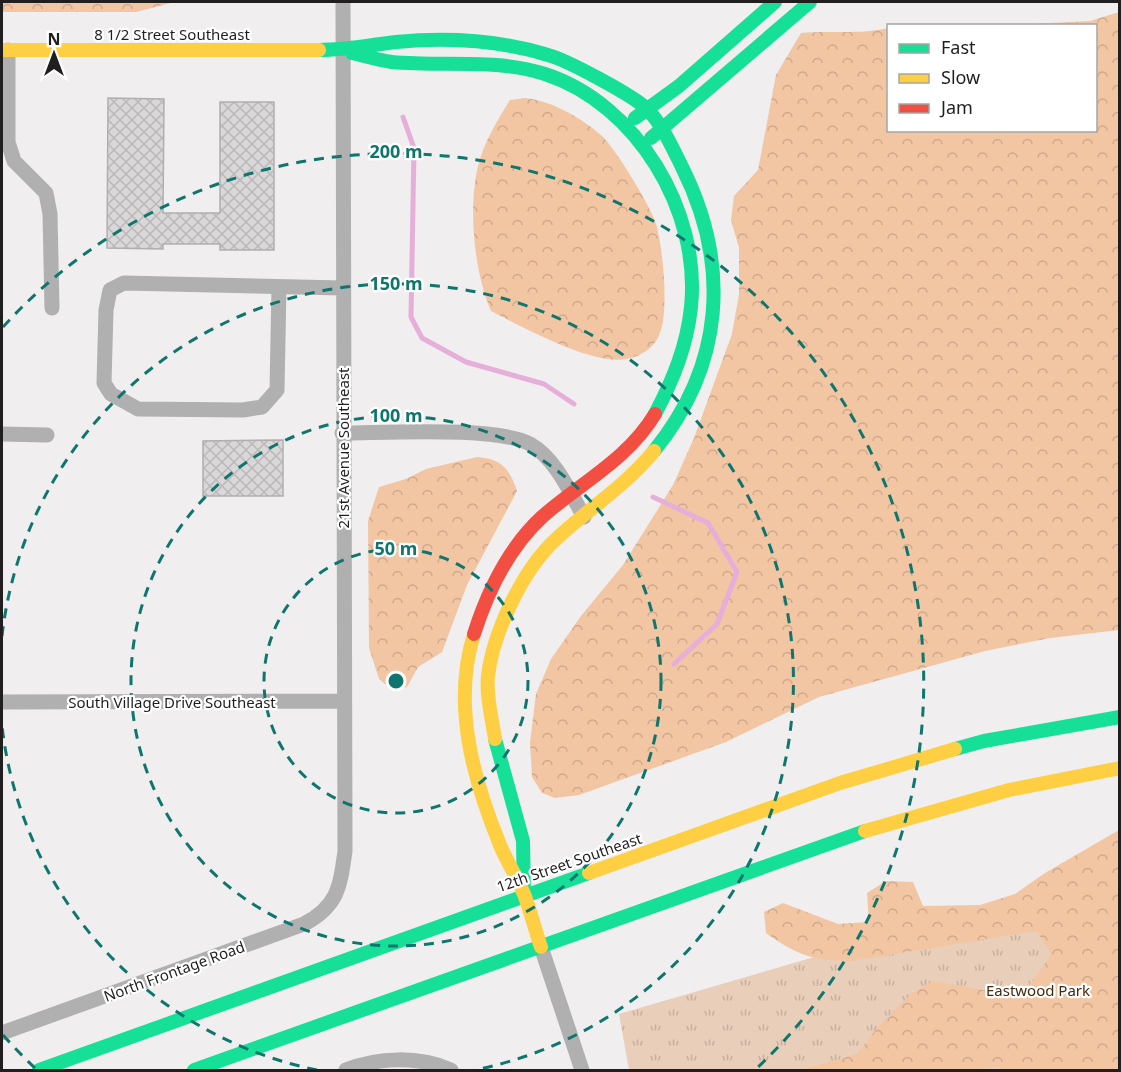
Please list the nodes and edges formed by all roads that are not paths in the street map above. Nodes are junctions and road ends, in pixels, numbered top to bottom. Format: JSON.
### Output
{"nodes":[{"id":1,"x":343,"y":2,"type":"edge"},
{"id":2,"x":775,"y":2,"type":"edge"},
{"id":3,"x":810,"y":2,"type":"edge"},
{"id":4,"x":5,"y":50,"type":"edge"},
{"id":5,"x":342,"y":50,"type":"junction"},
{"id":6,"x":647,"y":109,"type":"junction"},
{"id":7,"x":627,"y":123,"type":"junction"},
{"id":8,"x":661,"y":130,"type":"junction"},
{"id":9,"x":644,"y":144,"type":"junction"},
{"id":10,"x":279,"y":287,"type":"junction"},
{"id":11,"x":342,"y":288,"type":"junction"},
{"id":12,"x":52,"y":308,"type":"dead end"},
{"id":13,"x":342,"y":433,"type":"junction"},
{"id":14,"x":2,"y":434,"type":"edge"},
{"id":15,"x":47,"y":435,"type":"dead end"},
{"id":16,"x":572,"y":494,"type":"junction"},
{"id":17,"x":584,"y":517,"type":"junction"},
{"id":18,"x":343,"y":701,"type":"junction"},
{"id":19,"x":2,"y":702,"type":"edge"},
{"id":20,"x":1119,"y":717,"type":"edge"},
{"id":21,"x":1119,"y":768,"type":"edge"},
{"id":22,"x":337,"y":895,"type":"joint"},
{"id":23,"x":524,"y":896,"type":"junction"},
{"id":24,"x":541,"y":947,"type":"junction"},
{"id":25,"x":2,"y":1033,"type":"edge"},
{"id":26,"x":39,"y":1071,"type":"edge"},
{"id":27,"x":194,"y":1071,"type":"edge"},
{"id":28,"x":346,"y":1071,"type":"edge"},
{"id":29,"x":451,"y":1071,"type":"edge"},
{"id":30,"x":582,"y":1071,"type":"edge"}],
"edges":[{"from":1,"to":5,"type":"street","name":"21st Avenue Southeast"},
{"from":2,"to":6,"type":"street"},
{"from":3,"to":8,"type":"street"},
{"from":4,"to":5,"type":"street","name":"8 1/2 Street Southeast"},
{"from":4,"to":12,"type":"street"},
{"from":5,"to":6,"type":"street","name":"8 1/2 Street Southeast"},
{"from":5,"to":7,"type":"street","name":"8 1/2 Street Southeast"},
{"from":5,"to":11,"type":"street","name":"21st Avenue Southeast"},
{"from":6,"to":7,"type":"street"},
{"from":6,"to":8,"type":"street","name":"8 1/2 Street Southeast"},
{"from":7,"to":9,"type":"street","name":"8 1/2 Street Southeast"},
{"from":8,"to":9,"type":"street"},
{"from":8,"to":17,"type":"street","name":"8 1/2 Street Southeast"},
{"from":9,"to":16,"type":"street","name":"8 1/2 Street Southeast"},
{"from":10,"to":10,"type":"street"},
{"from":10,"to":11,"type":"street"},
{"from":11,"to":13,"type":"street","name":"21st Avenue Southeast"},
{"from":13,"to":16,"type":"street"},
{"from":13,"to":18,"type":"street","name":"21st Avenue Southeast"},
{"from":14,"to":15,"type":"street"},
{"from":16,"to":17,"type":"street"},
{"from":16,"to":23,"type":"street","name":"8 1/2 Street Southeast"},
{"from":17,"to":23,"type":"street","name":"8 1/2 Street Southeast"},
{"from":18,"to":19,"type":"street","name":"South Village Drive Southeast"},
{"from":18,"to":22,"type":"street","name":"21st Avenue Southeast"},
{"from":20,"to":23,"type":"street","name":"12th Street Southeast"},
{"from":21,"to":24,"type":"street"},
{"from":22,"to":25,"type":"street","name":"North Frontage Road"},
{"from":23,"to":24,"type":"street"},
{"from":23,"to":26,"type":"street","name":"12th Street Southeast"},
{"from":24,"to":27,"type":"street"},
{"from":24,"to":30,"type":"street"},
{"from":28,"to":29,"type":"street"}]}
